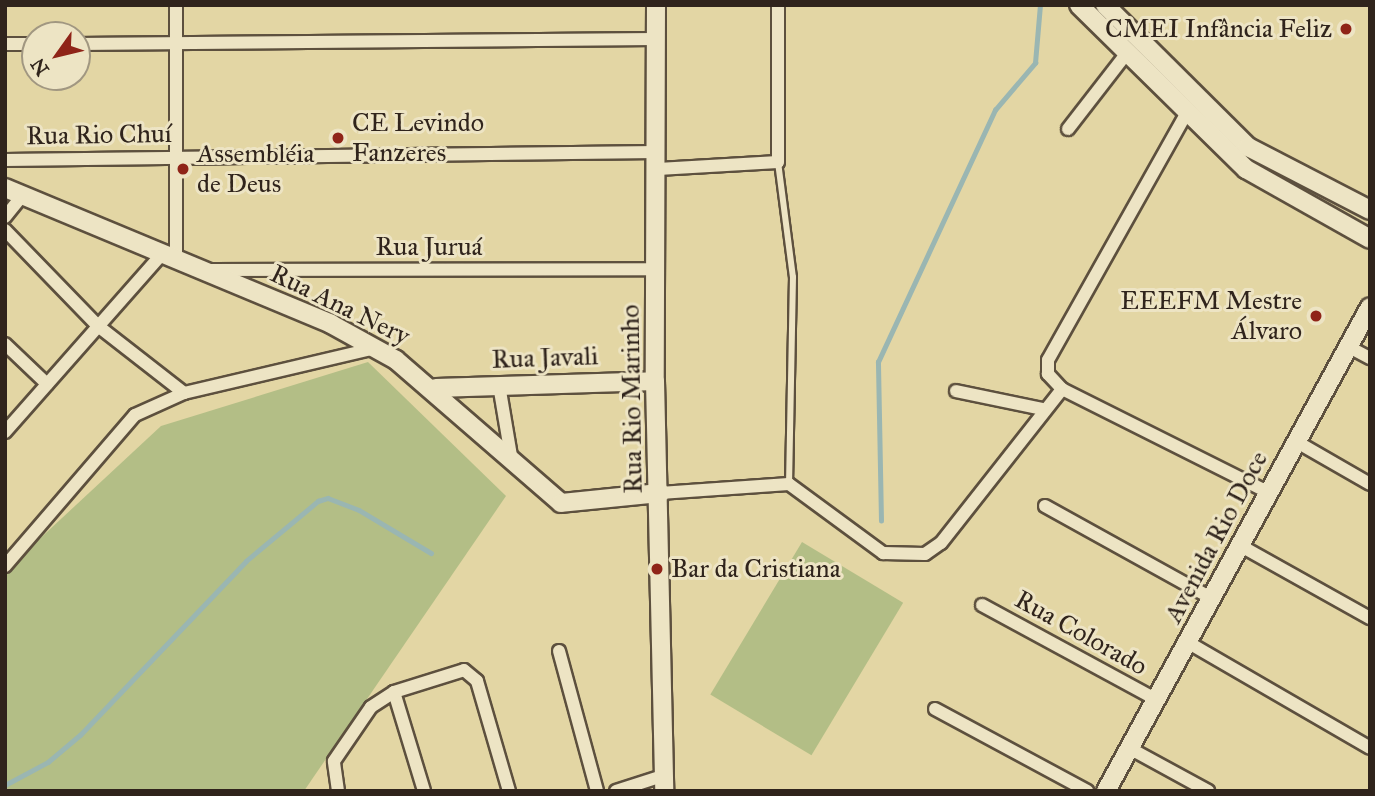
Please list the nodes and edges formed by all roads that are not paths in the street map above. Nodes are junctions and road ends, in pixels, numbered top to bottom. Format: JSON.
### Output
{"nodes":[{"id":1,"x":176,"y":5,"type":"edge"},
{"id":2,"x":656,"y":5,"type":"edge"},
{"id":3,"x":778,"y":5,"type":"edge"},
{"id":4,"x":1079,"y":5,"type":"edge"},
{"id":5,"x":1105,"y":5,"type":"edge"},
{"id":6,"x":656,"y":39,"type":"junction"},
{"id":7,"x":91,"y":44,"type":"edge"},
{"id":8,"x":175,"y":44,"type":"junction"},
{"id":9,"x":1127,"y":53,"type":"junction"},
{"id":10,"x":1187,"y":112,"type":"junction"},
{"id":11,"x":1068,"y":129,"type":"dead end"},
{"id":12,"x":175,"y":156,"type":"junction"},
{"id":13,"x":5,"y":160,"type":"edge"},
{"id":14,"x":657,"y":161,"type":"junction"},
{"id":15,"x":778,"y":162,"type":"junction"},
{"id":16,"x":14,"y":192,"type":"edge"},
{"id":17,"x":1370,"y":210,"type":"edge"},
{"id":18,"x":5,"y":217,"type":"edge"},
{"id":19,"x":5,"y":230,"type":"edge"},
{"id":20,"x":1370,"y":239,"type":"edge"},
{"id":21,"x":169,"y":256,"type":"junction"},
{"id":22,"x":202,"y":270,"type":"junction"},
{"id":23,"x":656,"y":270,"type":"junction"},
{"id":24,"x":1370,"y":307,"type":"edge"},
{"id":25,"x":98,"y":326,"type":"junction"},
{"id":26,"x":5,"y":344,"type":"edge"},
{"id":27,"x":1349,"y":347,"type":"junction"},
{"id":28,"x":376,"y":348,"type":"junction"},
{"id":29,"x":1370,"y":358,"type":"edge"},
{"id":30,"x":655,"y":381,"type":"junction"},
{"id":31,"x":47,"y":384,"type":"junction"},
{"id":32,"x":499,"y":384,"type":"junction"},
{"id":33,"x":436,"y":388,"type":"junction"},
{"id":34,"x":1062,"y":389,"type":"junction"},
{"id":35,"x":956,"y":391,"type":"dead end"},
{"id":36,"x":184,"y":393,"type":"junction"},
{"id":37,"x":1042,"y":409,"type":"junction"},
{"id":38,"x":5,"y":432,"type":"edge"},
{"id":39,"x":1297,"y":442,"type":"junction"},
{"id":40,"x":512,"y":462,"type":"junction"},
{"id":41,"x":789,"y":484,"type":"junction"},
{"id":42,"x":1370,"y":484,"type":"edge"},
{"id":43,"x":660,"y":493,"type":"junction"},
{"id":44,"x":1270,"y":493,"type":"junction"},
{"id":45,"x":1045,"y":506,"type":"dead end"},
{"id":46,"x":1241,"y":546,"type":"junction"},
{"id":47,"x":5,"y":566,"type":"edge"},
{"id":48,"x":1213,"y":599,"type":"junction"},
{"id":49,"x":982,"y":605,"type":"dead end"},
{"id":50,"x":1370,"y":618,"type":"edge"},
{"id":51,"x":1189,"y":643,"type":"junction"},
{"id":52,"x":559,"y":651,"type":"dead end"},
{"id":53,"x":394,"y":692,"type":"junction"},
{"id":54,"x":1157,"y":701,"type":"junction"},
{"id":55,"x":935,"y":709,"type":"dead end"},
{"id":56,"x":1370,"y":748,"type":"edge"},
{"id":57,"x":1131,"y":749,"type":"junction"},
{"id":58,"x":661,"y":784,"type":"edge"},
{"id":59,"x":624,"y":790,"type":"edge"},
{"id":60,"x":338,"y":791,"type":"edge"},
{"id":61,"x":424,"y":791,"type":"edge"},
{"id":62,"x":509,"y":791,"type":"edge"},
{"id":63,"x":597,"y":791,"type":"edge"},
{"id":64,"x":1087,"y":791,"type":"edge"},
{"id":65,"x":1106,"y":791,"type":"edge"},
{"id":66,"x":1208,"y":791,"type":"edge"}],
"edges":[{"from":1,"to":8,"type":"street"},
{"from":2,"to":6,"type":"street","name":"Rua Rio Marinho"},
{"from":3,"to":15,"type":"street"},
{"from":4,"to":9,"type":"street"},
{"from":5,"to":17,"type":"street"},
{"from":6,"to":8,"type":"street"},
{"from":6,"to":14,"type":"street","name":"Rua Rio Marinho"},
{"from":7,"to":8,"type":"street"},
{"from":8,"to":12,"type":"street"},
{"from":9,"to":10,"type":"street"},
{"from":9,"to":11,"type":"street"},
{"from":10,"to":20,"type":"street"},
{"from":10,"to":34,"type":"street"},
{"from":12,"to":13,"type":"street","name":"Rua Rio Chuí"},
{"from":12,"to":14,"type":"street","name":"Rua Rio Chuí"},
{"from":12,"to":21,"type":"street"},
{"from":14,"to":15,"type":"street","name":"Rua Rio Chuí"},
{"from":14,"to":23,"type":"street","name":"Rua Rio Marinho"},
{"from":15,"to":41,"type":"lane"},
{"from":16,"to":18,"type":"street"},
{"from":16,"to":21,"type":"street","name":"Rua Ana Nery"},
{"from":19,"to":25,"type":"street"},
{"from":21,"to":22,"type":"street","name":"Rua Ana Nery"},
{"from":21,"to":25,"type":"street"},
{"from":22,"to":23,"type":"street","name":"Rua Juruá"},
{"from":22,"to":28,"type":"street","name":"Rua Ana Nery"},
{"from":23,"to":30,"type":"street","name":"Rua Rio Marinho"},
{"from":24,"to":27,"type":"street","name":"Avenida Rio Doce"},
{"from":25,"to":31,"type":"street"},
{"from":25,"to":36,"type":"street"},
{"from":26,"to":31,"type":"street"},
{"from":27,"to":29,"type":"street"},
{"from":27,"to":39,"type":"street","name":"Avenida Rio Doce"},
{"from":28,"to":33,"type":"street","name":"Rua Ana Nery"},
{"from":28,"to":36,"type":"street"},
{"from":30,"to":32,"type":"street","name":"Rua Javali"},
{"from":30,"to":43,"type":"street","name":"Rua Rio Marinho"},
{"from":31,"to":38,"type":"street"},
{"from":32,"to":33,"type":"street","name":"Rua Javali"},
{"from":32,"to":40,"type":"street"},
{"from":33,"to":40,"type":"street","name":"Rua Ana Nery"},
{"from":34,"to":37,"type":"street"},
{"from":34,"to":44,"type":"street"},
{"from":35,"to":37,"type":"street"},
{"from":36,"to":47,"type":"street"},
{"from":37,"to":41,"type":"street"},
{"from":39,"to":42,"type":"street"},
{"from":39,"to":44,"type":"street","name":"Avenida Rio Doce"},
{"from":40,"to":43,"type":"street","name":"Rua Ana Nery"},
{"from":41,"to":43,"type":"street"},
{"from":43,"to":58,"type":"street","name":"Rua Rio Marinho"},
{"from":44,"to":46,"type":"street","name":"Avenida Rio Doce"},
{"from":45,"to":48,"type":"street"},
{"from":46,"to":48,"type":"street","name":"Avenida Rio Doce"},
{"from":46,"to":50,"type":"street"},
{"from":48,"to":51,"type":"street","name":"Avenida Rio Doce"},
{"from":49,"to":54,"type":"street","name":"Rua Colorado"},
{"from":51,"to":54,"type":"street","name":"Avenida Rio Doce"},
{"from":51,"to":56,"type":"street"},
{"from":52,"to":63,"type":"street"},
{"from":53,"to":60,"type":"street"},
{"from":53,"to":61,"type":"street"},
{"from":53,"to":62,"type":"street"},
{"from":54,"to":57,"type":"street","name":"Avenida Rio Doce"},
{"from":55,"to":64,"type":"street"},
{"from":57,"to":65,"type":"street","name":"Avenida Rio Doce"},
{"from":57,"to":66,"type":"street"},
{"from":58,"to":59,"type":"street"}]}
